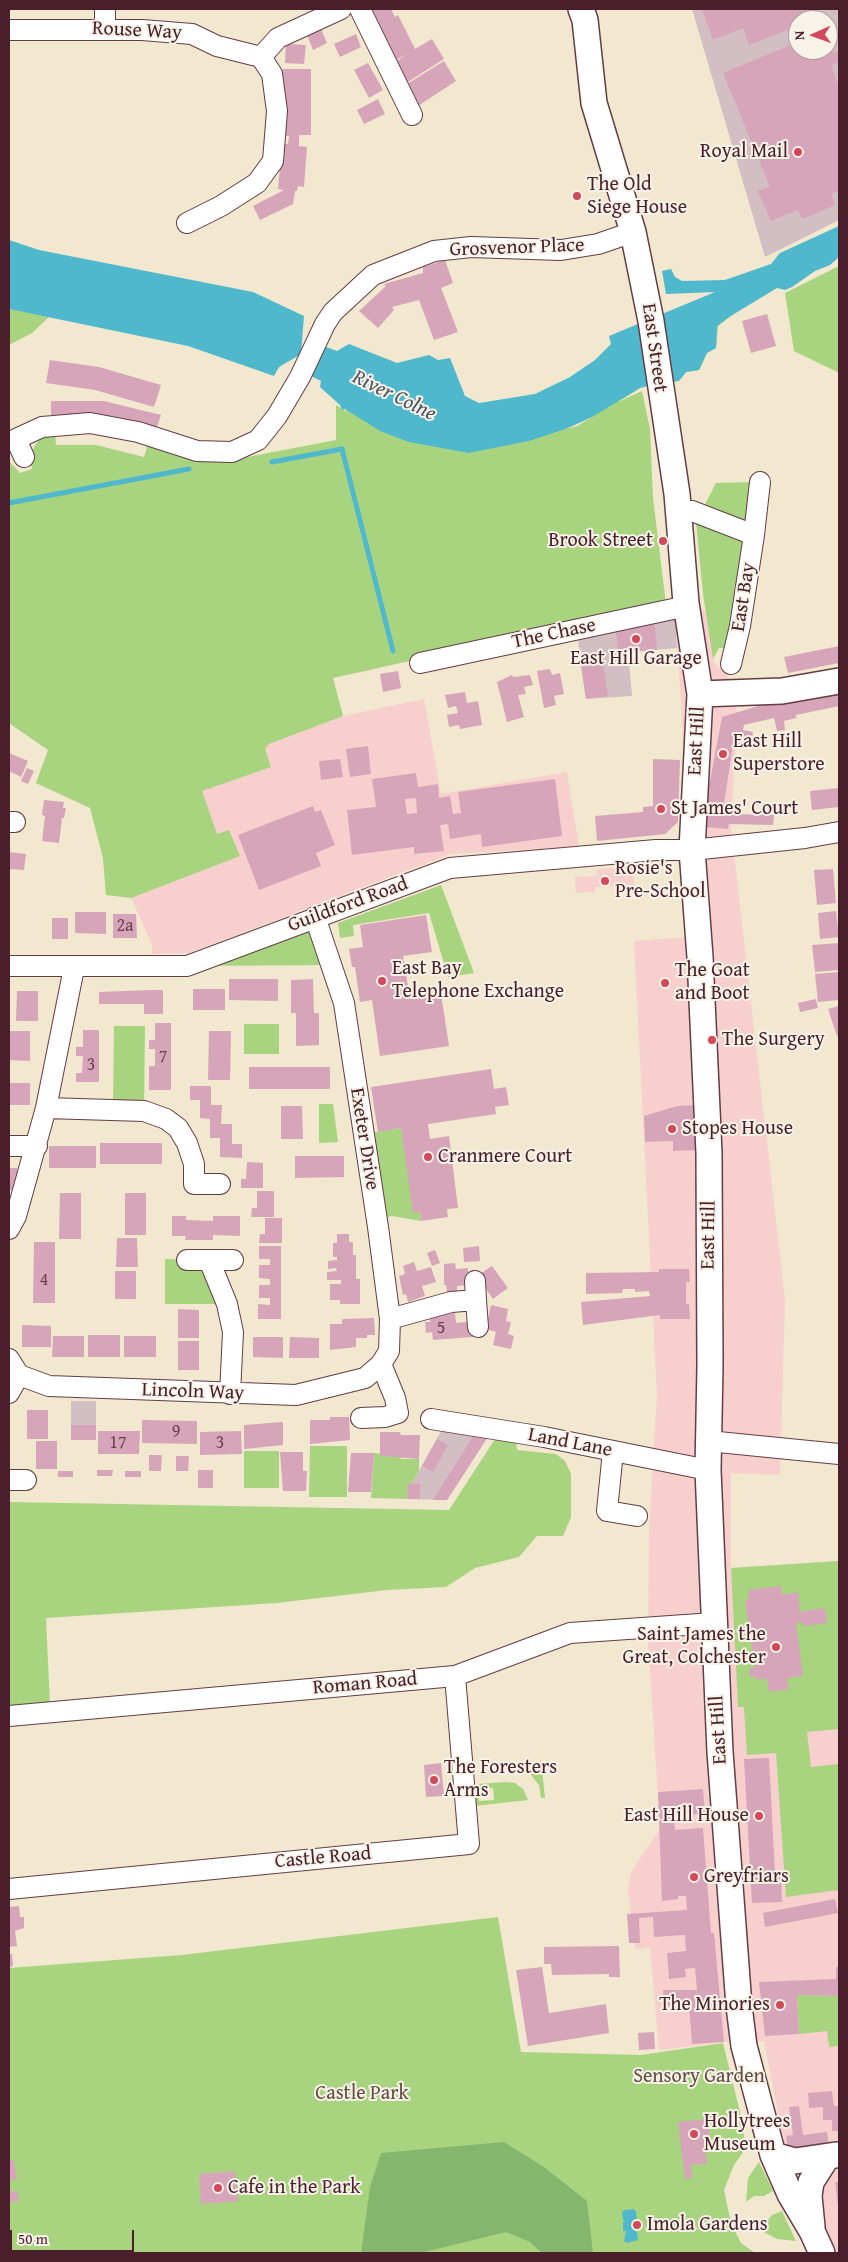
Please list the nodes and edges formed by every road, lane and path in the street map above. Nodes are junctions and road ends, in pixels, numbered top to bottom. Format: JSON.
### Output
{"nodes":[{"id":1,"x":105,"y":9,"type":"edge"},
{"id":2,"x":342,"y":9,"type":"edge"},
{"id":3,"x":360,"y":9,"type":"edge"},
{"id":4,"x":581,"y":9,"type":"edge"},
{"id":5,"x":9,"y":30,"type":"edge"},
{"id":6,"x":105,"y":30,"type":"junction"},
{"id":7,"x":260,"y":57,"type":"junction"},
{"id":8,"x":412,"y":115,"type":"dead end"},
{"id":9,"x":187,"y":223,"type":"dead end"},
{"id":10,"x":633,"y":232,"type":"junction"},
{"id":11,"x":24,"y":457,"type":"dead end"},
{"id":12,"x":760,"y":482,"type":"dead end"},
{"id":13,"x":678,"y":510,"type":"junction"},
{"id":14,"x":754,"y":536,"type":"junction"},
{"id":15,"x":687,"y":606,"type":"junction"},
{"id":16,"x":729,"y":659,"type":"dead end"},
{"id":17,"x":420,"y":663,"type":"dead end"},
{"id":18,"x":839,"y":681,"type":"edge"},
{"id":19,"x":700,"y":694,"type":"junction"},
{"id":20,"x":839,"y":832,"type":"edge"},
{"id":21,"x":692,"y":850,"type":"junction"},
{"id":22,"x":315,"y":917,"type":"junction"},
{"id":23,"x":9,"y":966,"type":"edge"},
{"id":24,"x":74,"y":968,"type":"junction"},
{"id":25,"x":46,"y":1108,"type":"junction"},
{"id":26,"x":9,"y":1146,"type":"edge"},
{"id":27,"x":36,"y":1146,"type":"junction"},
{"id":28,"x":220,"y":1184,"type":"dead end"},
{"id":29,"x":11,"y":1220,"type":"edge"},
{"id":30,"x":187,"y":1260,"type":"dead end"},
{"id":31,"x":209,"y":1260,"type":"junction"},
{"id":32,"x":233,"y":1260,"type":"dead end"},
{"id":33,"x":390,"y":1319,"type":"junction"},
{"id":34,"x":478,"y":1327,"type":"dead end"},
{"id":35,"x":381,"y":1364,"type":"junction"},
{"id":36,"x":14,"y":1367,"type":"edge"},
{"id":37,"x":9,"y":1393,"type":"edge"},
{"id":38,"x":230,"y":1394,"type":"junction"},
{"id":39,"x":361,"y":1418,"type":"dead end"},
{"id":40,"x":431,"y":1419,"type":"dead end"},
{"id":41,"x":708,"y":1441,"type":"junction"},
{"id":42,"x":613,"y":1451,"type":"junction"},
{"id":43,"x":839,"y":1454,"type":"edge"},
{"id":44,"x":708,"y":1470,"type":"junction"},
{"id":45,"x":637,"y":1516,"type":"dead end"},
{"id":46,"x":714,"y":1623,"type":"junction"},
{"id":47,"x":455,"y":1676,"type":"junction"},
{"id":48,"x":9,"y":1716,"type":"edge"},
{"id":49,"x":9,"y":1889,"type":"edge"},
{"id":50,"x":773,"y":2155,"type":"junction"},
{"id":51,"x":833,"y":2156,"type":"edge"},
{"id":52,"x":817,"y":2242,"type":"edge"}],
"edges":[{"from":1,"to":6,"type":"street"},
{"from":2,"to":7,"type":"street"},
{"from":3,"to":8,"type":"street"},
{"from":4,"to":10,"type":"street","name":"East Street"},
{"from":5,"to":6,"type":"street","name":"Rouse Way"},
{"from":6,"to":7,"type":"street","name":"Rouse Way"},
{"from":7,"to":9,"type":"street"},
{"from":10,"to":11,"type":"street","name":"Grosvenor Place"},
{"from":10,"to":13,"type":"street","name":"East Street"},
{"from":12,"to":14,"type":"street","name":"East Bay"},
{"from":13,"to":14,"type":"street","name":"East Bay"},
{"from":13,"to":15,"type":"street","name":"East Street"},
{"from":14,"to":16,"type":"street","name":"East Bay"},
{"from":15,"to":17,"type":"street","name":"The Chase"},
{"from":15,"to":19,"type":"street","name":"East Street"},
{"from":18,"to":19,"type":"street"},
{"from":19,"to":21,"type":"street","name":"East Hill"},
{"from":20,"to":21,"type":"street","name":"Guildford Road"},
{"from":21,"to":22,"type":"street","name":"Guildford Road"},
{"from":21,"to":41,"type":"street","name":"East Hill"},
{"from":22,"to":24,"type":"street","name":"Guildford Road"},
{"from":22,"to":33,"type":"street","name":"Exeter Drive"},
{"from":23,"to":24,"type":"street","name":"Guildford Road"},
{"from":24,"to":25,"type":"street"},
{"from":25,"to":27,"type":"street"},
{"from":25,"to":28,"type":"street"},
{"from":26,"to":27,"type":"street"},
{"from":27,"to":29,"type":"street"},
{"from":30,"to":31,"type":"street"},
{"from":31,"to":32,"type":"street"},
{"from":31,"to":38,"type":"street"},
{"from":33,"to":34,"type":"street"},
{"from":33,"to":35,"type":"street","name":"Exeter Drive"},
{"from":35,"to":38,"type":"street","name":"Lincoln Way"},
{"from":35,"to":39,"type":"street"},
{"from":36,"to":37,"type":"street"},
{"from":36,"to":38,"type":"street","name":"Lincoln Way"},
{"from":40,"to":42,"type":"street","name":"Land Lane"},
{"from":41,"to":43,"type":"street"},
{"from":41,"to":44,"type":"street","name":"East Hill"},
{"from":42,"to":44,"type":"street","name":"Land Lane"},
{"from":42,"to":45,"type":"street"},
{"from":44,"to":46,"type":"street","name":"East Hill"},
{"from":46,"to":47,"type":"street","name":"Roman Road"},
{"from":46,"to":50,"type":"street","name":"East Hill"},
{"from":47,"to":48,"type":"street","name":"Roman Road"},
{"from":47,"to":49,"type":"street","name":"Castle Road"},
{"from":50,"to":51,"type":"street"},
{"from":50,"to":52,"type":"street","name":"East Hill"},
{"from":51,"to":52,"type":"street"}]}
